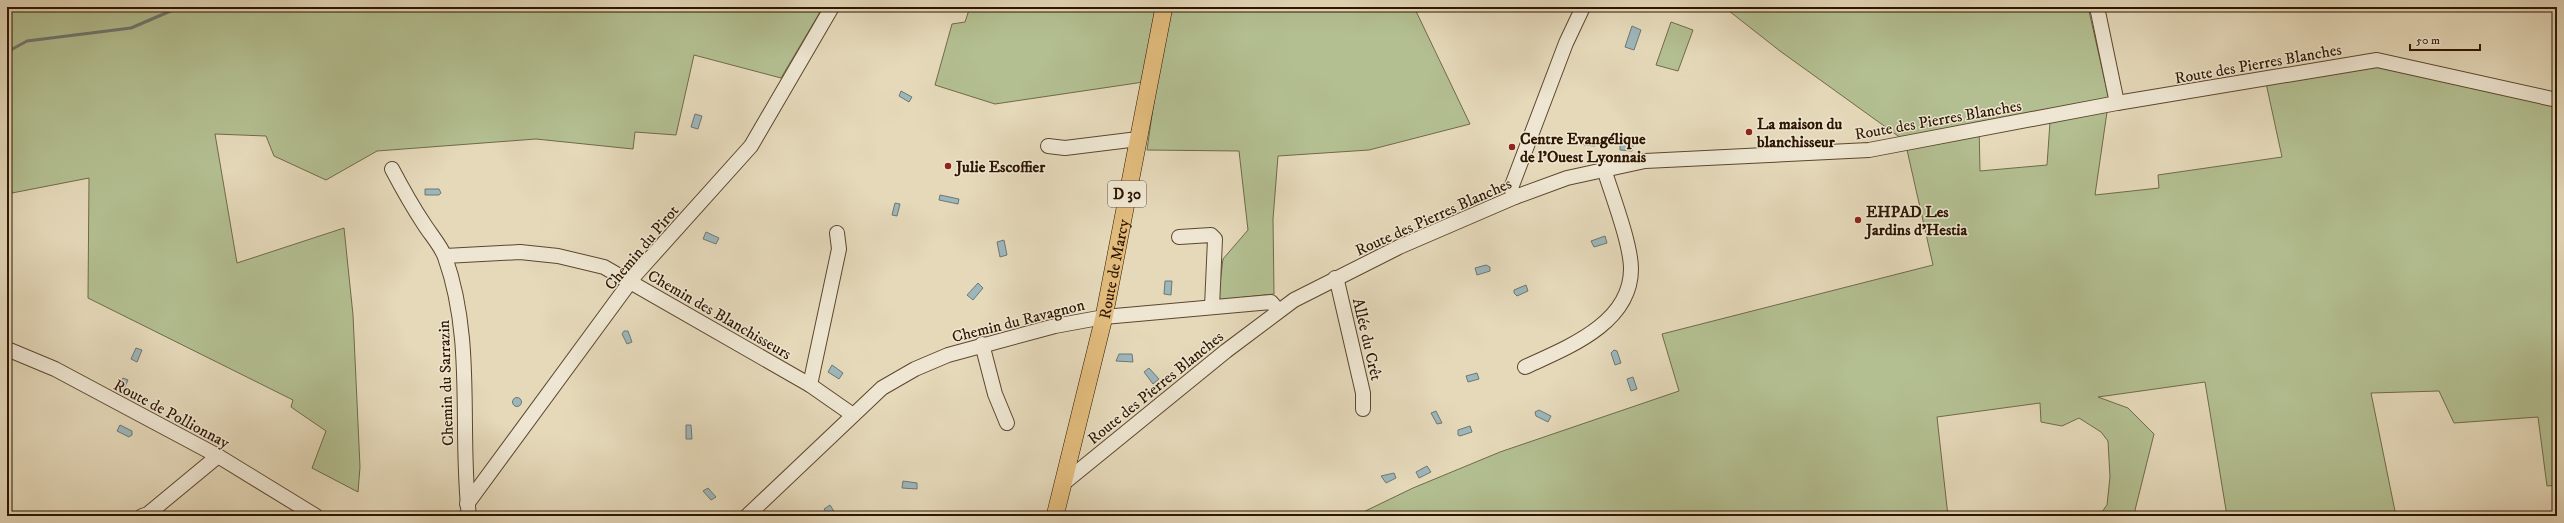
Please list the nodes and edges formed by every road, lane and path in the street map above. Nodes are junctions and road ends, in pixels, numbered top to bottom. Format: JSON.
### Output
{"nodes":[{"id":1,"x":832,"y":7,"type":"edge"},
{"id":2,"x":1164,"y":7,"type":"edge"},
{"id":3,"x":1583,"y":7,"type":"edge"},
{"id":4,"x":2097,"y":7,"type":"edge"},
{"id":5,"x":2557,"y":100,"type":"edge"},
{"id":6,"x":2117,"y":104,"type":"junction"},
{"id":7,"x":1138,"y":139,"type":"junction"},
{"id":8,"x":1048,"y":146,"type":"dead end"},
{"id":9,"x":392,"y":169,"type":"dead end"},
{"id":10,"x":1604,"y":169,"type":"junction"},
{"id":11,"x":1515,"y":197,"type":"junction"},
{"id":12,"x":837,"y":232,"type":"dead end"},
{"id":13,"x":1179,"y":237,"type":"dead end"},
{"id":14,"x":445,"y":256,"type":"junction"},
{"id":15,"x":1335,"y":278,"type":"junction"},
{"id":16,"x":630,"y":283,"type":"junction"},
{"id":17,"x":1212,"y":307,"type":"junction"},
{"id":18,"x":1278,"y":310,"type":"junction"},
{"id":19,"x":1104,"y":317,"type":"junction"},
{"id":20,"x":982,"y":344,"type":"junction"},
{"id":21,"x":7,"y":349,"type":"edge"},
{"id":22,"x":1525,"y":367,"type":"dead end"},
{"id":23,"x":810,"y":385,"type":"junction"},
{"id":24,"x":1363,"y":410,"type":"dead end"},
{"id":25,"x":853,"y":414,"type":"junction"},
{"id":26,"x":1007,"y":422,"type":"dead end"},
{"id":27,"x":218,"y":456,"type":"junction"},
{"id":28,"x":1065,"y":482,"type":"junction"},
{"id":29,"x":468,"y":510,"type":"edge"},
{"id":30,"x":142,"y":516,"type":"edge"},
{"id":31,"x":316,"y":516,"type":"edge"},
{"id":32,"x":747,"y":516,"type":"edge"},
{"id":33,"x":1047,"y":516,"type":"edge"},
{"id":34,"x":1055,"y":516,"type":"edge"}],
"edges":[{"from":1,"to":16,"type":"street","name":"Chemin du Pirot"},
{"from":2,"to":7,"type":"main road","name":"Route de Marcy","number":"D 30"},
{"from":3,"to":11,"type":"street"},
{"from":4,"to":6,"type":"street"},
{"from":5,"to":6,"type":"street","name":"Route des Pierres Blanches"},
{"from":6,"to":10,"type":"street","name":"Route des Pierres Blanches"},
{"from":7,"to":8,"type":"street"},
{"from":7,"to":19,"type":"main road","name":"Route de Marcy","number":"D 30"},
{"from":9,"to":14,"type":"street","name":"Chemin du Sarrazin"},
{"from":10,"to":11,"type":"street","name":"Route des Pierres Blanches"},
{"from":10,"to":22,"type":"street"},
{"from":11,"to":15,"type":"street","name":"Route des Pierres Blanches"},
{"from":12,"to":23,"type":"street"},
{"from":13,"to":17,"type":"street"},
{"from":14,"to":16,"type":"street","name":"Chemin des Blanchisseurs"},
{"from":14,"to":29,"type":"street","name":"Chemin du Sarrazin"},
{"from":15,"to":18,"type":"street","name":"Route des Pierres Blanches"},
{"from":15,"to":24,"type":"street","name":"Allée du Crêt"},
{"from":16,"to":23,"type":"street","name":"Chemin des Blanchisseurs"},
{"from":16,"to":29,"type":"street","name":"Chemin du Pirot"},
{"from":17,"to":18,"type":"street","name":"Chemin du Ravagnon"},
{"from":17,"to":19,"type":"street","name":"Chemin du Ravagnon"},
{"from":18,"to":28,"type":"street","name":"Route des Pierres Blanches"},
{"from":19,"to":20,"type":"street","name":"Chemin du Ravagnon"},
{"from":19,"to":28,"type":"main road","name":"Route de Marcy","number":"D 30"},
{"from":20,"to":25,"type":"street","name":"Chemin du Ravagnon"},
{"from":20,"to":26,"type":"street"},
{"from":21,"to":27,"type":"street","name":"Route de Pollionnay"},
{"from":23,"to":25,"type":"street","name":"Chemin des Blanchisseurs"},
{"from":25,"to":32,"type":"street","name":"Chemin du Ravagnon"},
{"from":27,"to":30,"type":"street"},
{"from":27,"to":31,"type":"street","name":"Route de Pollionnay"},
{"from":28,"to":33,"type":"main road","name":"Route de Marcy","number":"D 30"},
{"from":28,"to":34,"type":"main road","name":"Route de Marcy","number":"D 30"}]}
